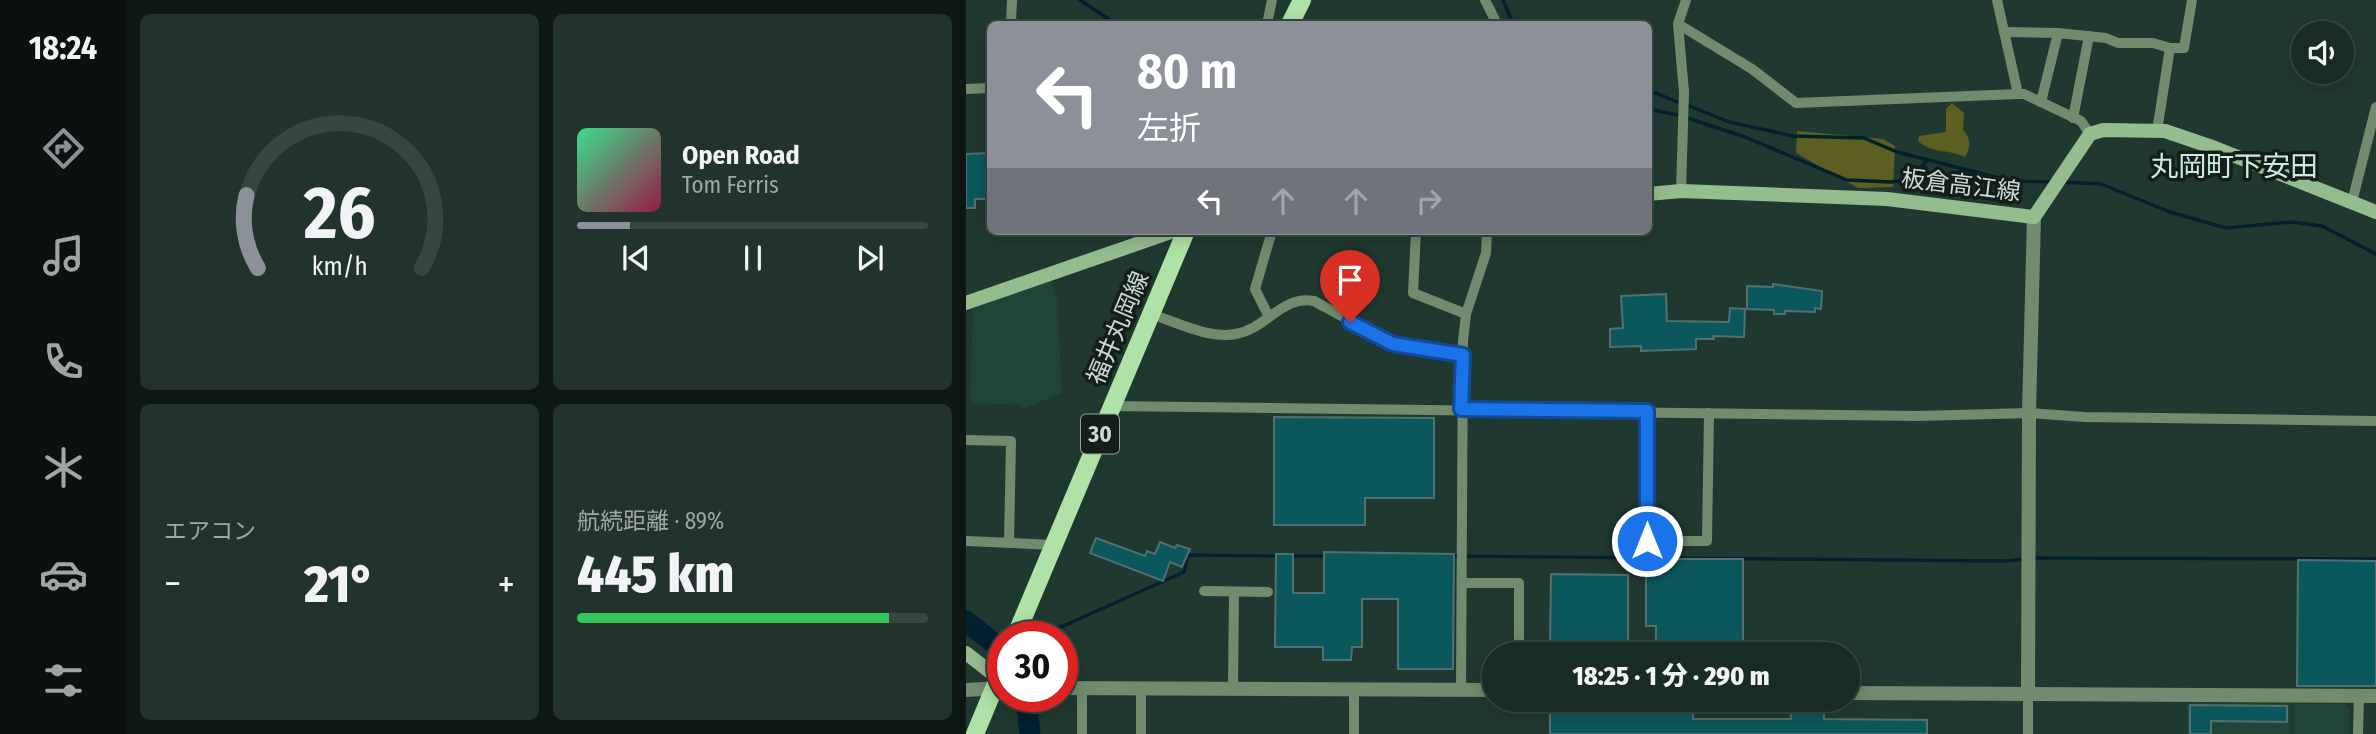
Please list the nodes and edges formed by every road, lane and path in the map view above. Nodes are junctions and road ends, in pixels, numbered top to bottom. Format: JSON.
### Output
{"nodes":[{"id":1,"x":1012,"y":0,"type":"edge"},
{"id":2,"x":1272,"y":0,"type":"edge"},
{"id":3,"x":1302,"y":0,"type":"edge"},
{"id":4,"x":1485,"y":0,"type":"edge"},
{"id":5,"x":1686,"y":0,"type":"edge"},
{"id":6,"x":1997,"y":0,"type":"edge"},
{"id":7,"x":2192,"y":0,"type":"edge"},
{"id":8,"x":1012,"y":21,"type":"edge"},
{"id":9,"x":1268,"y":21,"type":"edge"},
{"id":10,"x":1292,"y":21,"type":"edge"},
{"id":11,"x":1496,"y":21,"type":"edge"},
{"id":12,"x":1678,"y":24,"type":"junction"},
{"id":13,"x":2004,"y":32,"type":"junction"},
{"id":14,"x":2059,"y":33,"type":"junction"},
{"id":15,"x":2089,"y":36,"type":"junction"},
{"id":16,"x":2170,"y":48,"type":"junction"},
{"id":17,"x":987,"y":88,"type":"edge"},
{"id":18,"x":966,"y":89,"type":"edge"},
{"id":19,"x":2018,"y":94,"type":"junction"},
{"id":20,"x":2040,"y":102,"type":"junction"},
{"id":21,"x":2376,"y":107,"type":"edge"},
{"id":22,"x":2073,"y":117,"type":"junction"},
{"id":23,"x":2157,"y":131,"type":"junction"},
{"id":24,"x":2090,"y":134,"type":"junction"},
{"id":25,"x":1681,"y":191,"type":"junction"},
{"id":26,"x":1652,"y":194,"type":"edge"},
{"id":27,"x":2352,"y":202,"type":"junction"},
{"id":28,"x":2376,"y":212,"type":"edge"},
{"id":29,"x":2034,"y":217,"type":"junction"},
{"id":30,"x":1162,"y":235,"type":"edge"},
{"id":31,"x":1184,"y":235,"type":"edge"},
{"id":32,"x":1271,"y":235,"type":"edge"},
{"id":33,"x":1416,"y":235,"type":"edge"},
{"id":34,"x":1487,"y":235,"type":"edge"},
{"id":35,"x":966,"y":303,"type":"edge"},
{"id":36,"x":1151,"y":314,"type":"junction"},
{"id":37,"x":1466,"y":314,"type":"junction"},
{"id":38,"x":1269,"y":317,"type":"junction"},
{"id":39,"x":1463,"y":355,"type":"junction"},
{"id":40,"x":1112,"y":406,"type":"junction"},
{"id":41,"x":1461,"y":409,"type":"junction"},
{"id":42,"x":1647,"y":411,"type":"junction"},
{"id":43,"x":2029,"y":412,"type":"junction"},
{"id":44,"x":1709,"y":413,"type":"junction"},
{"id":45,"x":2376,"y":421,"type":"edge"},
{"id":46,"x":966,"y":440,"type":"edge"},
{"id":47,"x":966,"y":541,"type":"edge"},
{"id":48,"x":1009,"y":543,"type":"junction"},
{"id":49,"x":1054,"y":545,"type":"junction"},
{"id":50,"x":1462,"y":583,"type":"junction"},
{"id":51,"x":1203,"y":591,"type":"dead end"},
{"id":52,"x":1234,"y":592,"type":"junction"},
{"id":53,"x":1268,"y":592,"type":"dead end"},
{"id":54,"x":1022,"y":621,"type":"edge"},
{"id":55,"x":1519,"y":642,"type":"edge"},
{"id":56,"x":966,"y":653,"type":"edge"},
{"id":57,"x":987,"y":670,"type":"edge"},
{"id":58,"x":987,"y":684,"type":"edge"},
{"id":59,"x":1078,"y":688,"type":"edge"},
{"id":60,"x":1082,"y":688,"type":"junction"},
{"id":61,"x":1141,"y":688,"type":"junction"},
{"id":62,"x":1233,"y":689,"type":"junction"},
{"id":63,"x":1354,"y":689,"type":"junction"},
{"id":64,"x":966,"y":690,"type":"edge"},
{"id":65,"x":1461,"y":690,"type":"junction"},
{"id":66,"x":1482,"y":690,"type":"edge"},
{"id":67,"x":1860,"y":693,"type":"edge"},
{"id":68,"x":2028,"y":694,"type":"junction"},
{"id":69,"x":2359,"y":696,"type":"junction"},
{"id":70,"x":2376,"y":696,"type":"edge"},
{"id":71,"x":987,"y":708,"type":"edge"},
{"id":72,"x":975,"y":734,"type":"edge"},
{"id":73,"x":1082,"y":734,"type":"edge"},
{"id":74,"x":1141,"y":734,"type":"edge"},
{"id":75,"x":1354,"y":734,"type":"edge"},
{"id":76,"x":2028,"y":734,"type":"edge"},
{"id":77,"x":2358,"y":734,"type":"edge"}],
"edges":[{"from":1,"to":8,"type":"street"},
{"from":2,"to":9,"type":"street"},
{"from":3,"to":10,"type":"main road"},
{"from":4,"to":11,"type":"street"},
{"from":5,"to":12,"type":"street"},
{"from":6,"to":13,"type":"street"},
{"from":7,"to":16,"type":"street"},
{"from":12,"to":19,"type":"street"},
{"from":12,"to":25,"type":"street"},
{"from":13,"to":14,"type":"street"},
{"from":13,"to":19,"type":"street"},
{"from":14,"to":15,"type":"street"},
{"from":14,"to":20,"type":"street"},
{"from":15,"to":16,"type":"street"},
{"from":15,"to":22,"type":"street"},
{"from":16,"to":23,"type":"street"},
{"from":17,"to":18,"type":"street"},
{"from":19,"to":20,"type":"street"},
{"from":20,"to":22,"type":"street"},
{"from":21,"to":27,"type":"street"},
{"from":22,"to":24,"type":"street"},
{"from":23,"to":24,"type":"main road"},
{"from":23,"to":27,"type":"main road"},
{"from":24,"to":29,"type":"main road","name":"板倉高江線"},
{"from":25,"to":26,"type":"main road","name":"板倉高江線"},
{"from":25,"to":29,"type":"main road","name":"板倉高江線"},
{"from":27,"to":28,"type":"main road"},
{"from":29,"to":43,"type":"street"},
{"from":30,"to":35,"type":"main road"},
{"from":31,"to":36,"type":"main road","name":"福井丸岡線","number":"30"},
{"from":32,"to":38,"type":"street"},
{"from":33,"to":37,"type":"street"},
{"from":34,"to":37,"type":"street"},
{"from":36,"to":38,"type":"street"},
{"from":36,"to":40,"type":"main road","name":"福井丸岡線","number":"30"},
{"from":37,"to":39,"type":"street"},
{"from":38,"to":39,"type":"street"},
{"from":39,"to":41,"type":"street"},
{"from":40,"to":41,"type":"street"},
{"from":40,"to":49,"type":"main road","name":"福井丸岡線","number":"30"},
{"from":41,"to":42,"type":"street"},
{"from":41,"to":50,"type":"street"},
{"from":42,"to":44,"type":"street"},
{"from":42,"to":44,"type":"street"},
{"from":43,"to":44,"type":"street"},
{"from":43,"to":45,"type":"street"},
{"from":43,"to":68,"type":"street"},
{"from":46,"to":48,"type":"street"},
{"from":47,"to":48,"type":"street"},
{"from":48,"to":49,"type":"street"},
{"from":49,"to":54,"type":"main road","name":"福井丸岡線","number":"30"},
{"from":50,"to":55,"type":"street"},
{"from":50,"to":65,"type":"street"},
{"from":51,"to":52,"type":"street"},
{"from":52,"to":53,"type":"street"},
{"from":52,"to":62,"type":"street"},
{"from":56,"to":57,"type":"main road"},
{"from":58,"to":64,"type":"street"},
{"from":59,"to":60,"type":"street"},
{"from":60,"to":61,"type":"street"},
{"from":60,"to":73,"type":"street"},
{"from":61,"to":62,"type":"street"},
{"from":61,"to":74,"type":"street"},
{"from":62,"to":63,"type":"street"},
{"from":63,"to":65,"type":"street"},
{"from":63,"to":75,"type":"street"},
{"from":65,"to":66,"type":"street"},
{"from":67,"to":68,"type":"street"},
{"from":68,"to":69,"type":"street"},
{"from":68,"to":76,"type":"street"},
{"from":69,"to":70,"type":"street"},
{"from":69,"to":77,"type":"street"},
{"from":71,"to":72,"type":"main road"}]}
